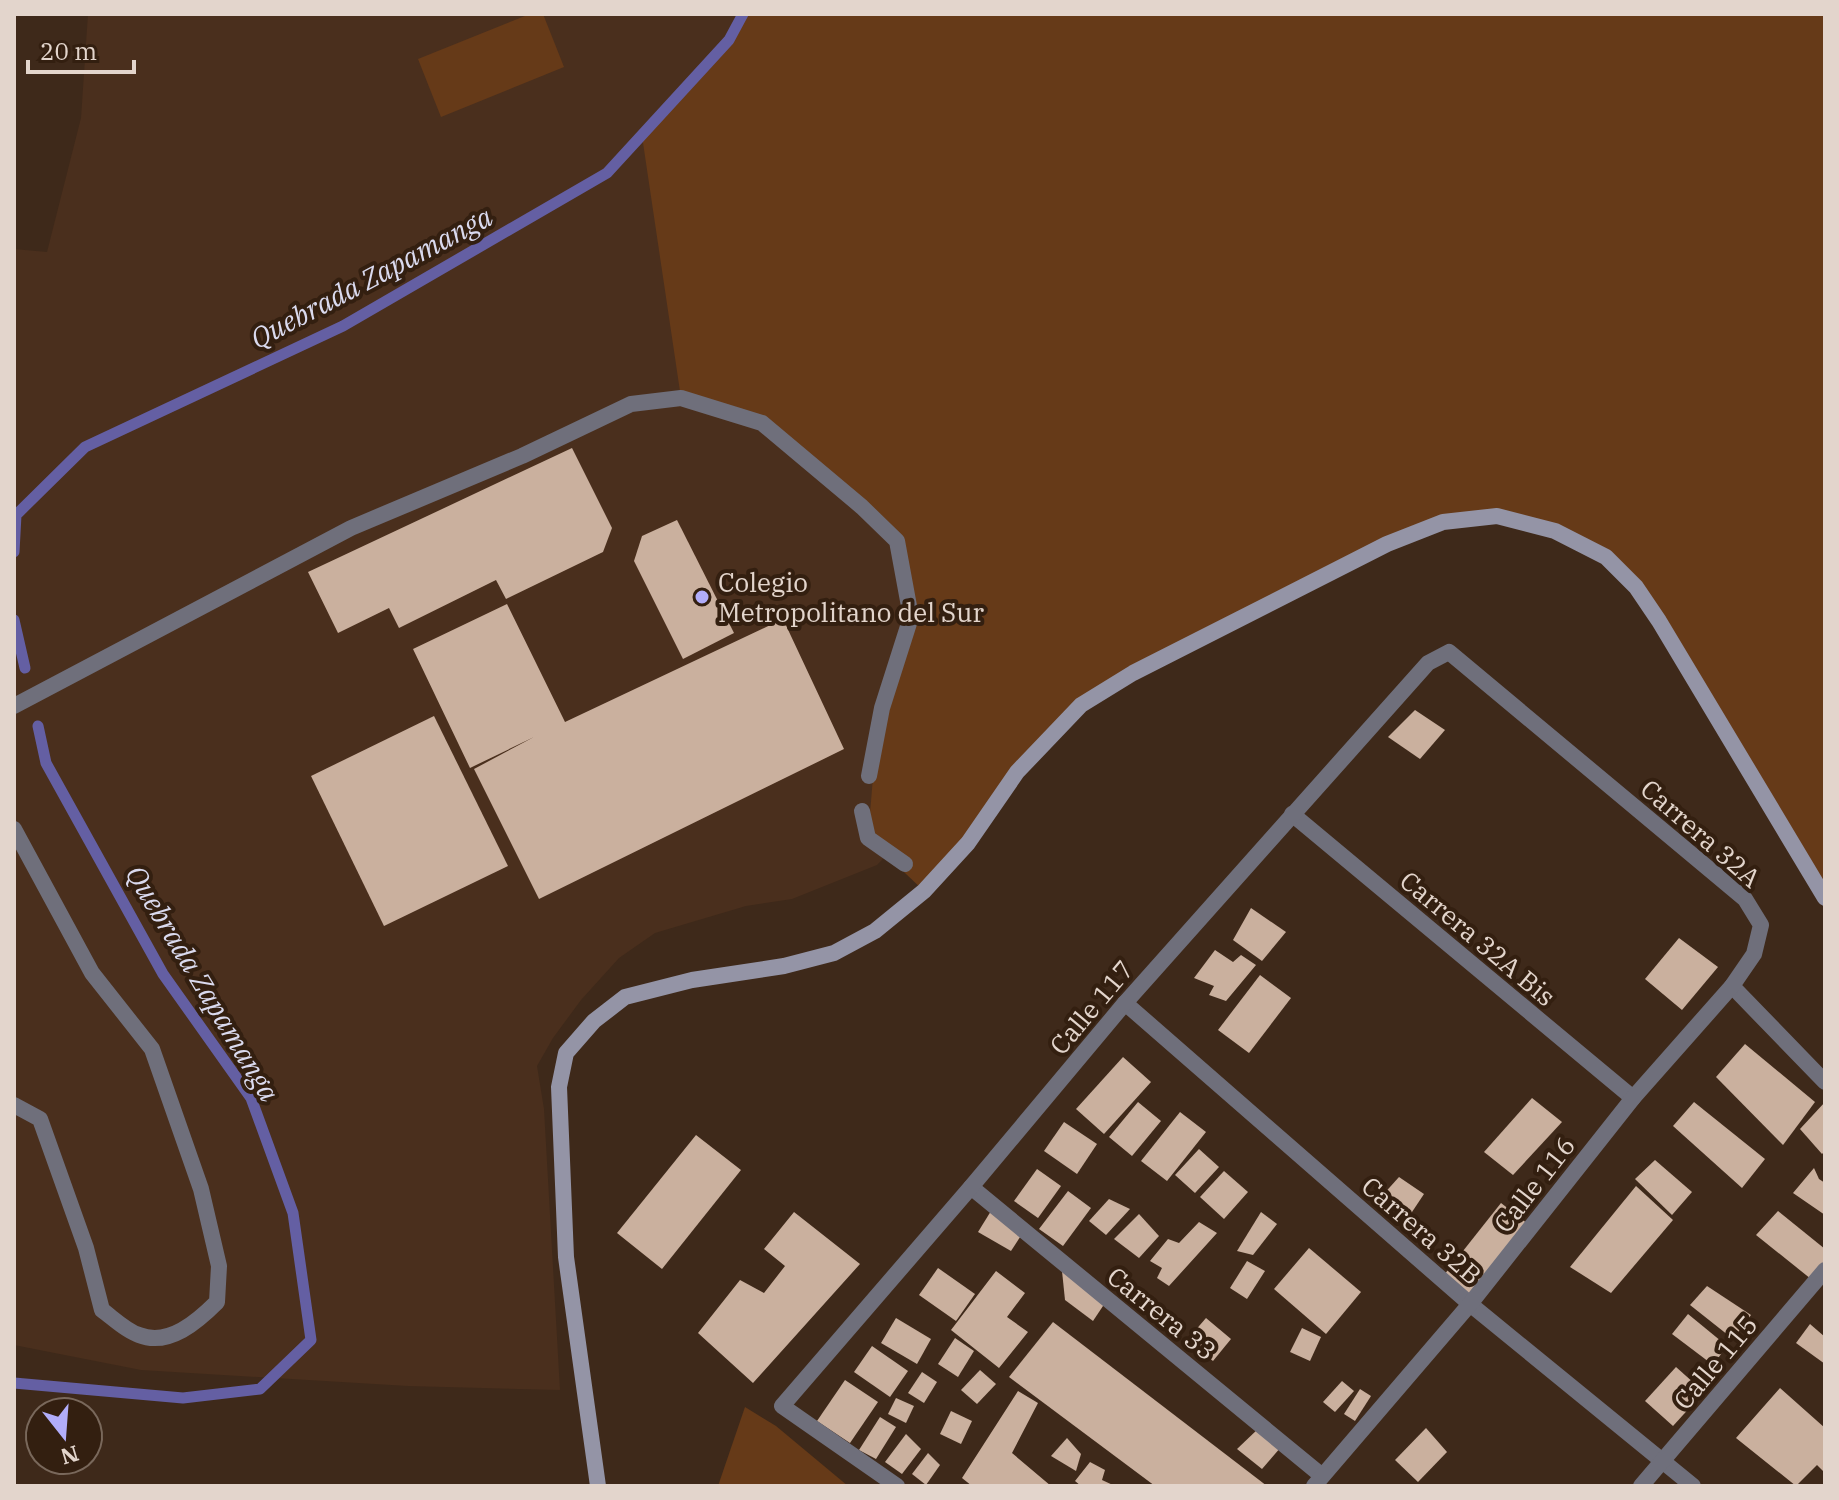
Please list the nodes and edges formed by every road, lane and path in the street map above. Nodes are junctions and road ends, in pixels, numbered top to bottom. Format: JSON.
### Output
{"nodes":[{"id":1,"x":1449,"y":652,"type":"joint"},
{"id":2,"x":14,"y":706,"type":"edge"},
{"id":3,"x":869,"y":776,"type":"dead end"},
{"id":4,"x":862,"y":811,"type":"dead end"},
{"id":5,"x":1292,"y":814,"type":"junction"},
{"id":6,"x":14,"y":829,"type":"edge"},
{"id":7,"x":905,"y":864,"type":"dead end"},
{"id":8,"x":1825,"y":898,"type":"edge"},
{"id":9,"x":1732,"y":986,"type":"junction"},
{"id":10,"x":1125,"y":1003,"type":"junction"},
{"id":11,"x":1825,"y":1082,"type":"edge"},
{"id":12,"x":1633,"y":1098,"type":"junction"},
{"id":13,"x":14,"y":1105,"type":"edge"},
{"id":14,"x":971,"y":1187,"type":"junction"},
{"id":15,"x":1825,"y":1270,"type":"edge"},
{"id":16,"x":1470,"y":1304,"type":"junction"},
{"id":17,"x":1663,"y":1459,"type":"junction"},
{"id":18,"x":1318,"y":1481,"type":"edge"},
{"id":19,"x":598,"y":1486,"type":"edge"},
{"id":20,"x":897,"y":1486,"type":"edge"},
{"id":21,"x":1641,"y":1486,"type":"edge"},
{"id":22,"x":1693,"y":1486,"type":"edge"}],
"edges":[{"from":1,"to":5,"type":"street","name":"Calle 117"},
{"from":1,"to":9,"type":"street","name":"Carrera 32A"},
{"from":2,"to":3,"type":"street"},
{"from":4,"to":7,"type":"street"},
{"from":5,"to":10,"type":"street","name":"Calle 117"},
{"from":5,"to":12,"type":"street","name":"Carrera 32A Bis"},
{"from":6,"to":13,"type":"street"},
{"from":8,"to":19,"type":"street"},
{"from":9,"to":11,"type":"street"},
{"from":9,"to":12,"type":"street","name":"Calle 116"},
{"from":10,"to":14,"type":"street","name":"Calle 117"},
{"from":10,"to":16,"type":"street","name":"Carrera 32B"},
{"from":12,"to":16,"type":"street","name":"Calle 116"},
{"from":14,"to":18,"type":"street","name":"Carrera 33"},
{"from":14,"to":20,"type":"street","name":"Calle 117"},
{"from":15,"to":17,"type":"street","name":"Calle 115"},
{"from":16,"to":17,"type":"street","name":"Carrera 32B"},
{"from":16,"to":18,"type":"street","name":"Calle 116"},
{"from":17,"to":21,"type":"street","name":"Calle 115"},
{"from":17,"to":22,"type":"street","name":"Carrera 32B"}]}
